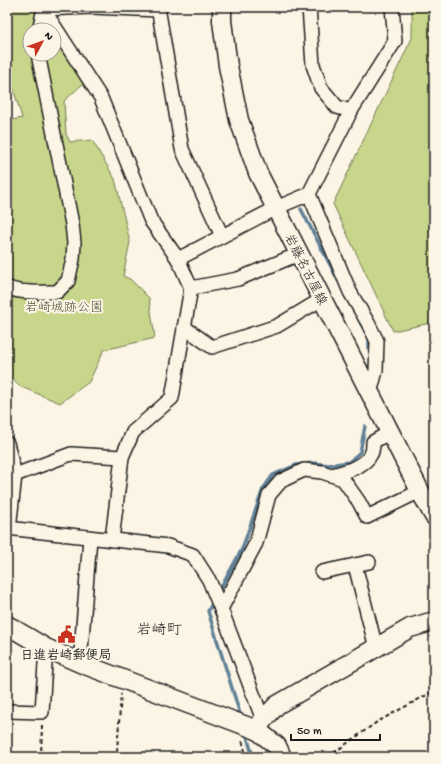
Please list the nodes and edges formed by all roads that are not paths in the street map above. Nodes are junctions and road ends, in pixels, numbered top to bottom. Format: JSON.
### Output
{"nodes":[{"id":1,"x":92,"y":7,"type":"edge"},
{"id":2,"x":222,"y":7,"type":"edge"},
{"id":3,"x":309,"y":7,"type":"edge"},
{"id":4,"x":392,"y":7,"type":"edge"},
{"id":5,"x":43,"y":8,"type":"edge"},
{"id":6,"x":158,"y":9,"type":"edge"},
{"id":7,"x":40,"y":22,"type":"edge"},
{"id":8,"x":40,"y":62,"type":"edge"},
{"id":9,"x":352,"y":111,"type":"junction"},
{"id":10,"x":310,"y":194,"type":"junction"},
{"id":11,"x":276,"y":208,"type":"junction"},
{"id":12,"x":222,"y":236,"type":"junction"},
{"id":13,"x":299,"y":254,"type":"junction"},
{"id":14,"x":178,"y":258,"type":"junction"},
{"id":15,"x":7,"y":287,"type":"edge"},
{"id":16,"x":191,"y":288,"type":"junction"},
{"id":17,"x":322,"y":299,"type":"junction"},
{"id":18,"x":184,"y":327,"type":"junction"},
{"id":19,"x":370,"y":393,"type":"junction"},
{"id":20,"x":390,"y":432,"type":"junction"},
{"id":21,"x":7,"y":443,"type":"edge"},
{"id":22,"x":122,"y":457,"type":"junction"},
{"id":23,"x":15,"y":475,"type":"junction"},
{"id":24,"x":332,"y":475,"type":"junction"},
{"id":25,"x":420,"y":490,"type":"junction"},
{"id":26,"x":434,"y":516,"type":"edge"},
{"id":27,"x":8,"y":528,"type":"edge"},
{"id":28,"x":90,"y":538,"type":"junction"},
{"id":29,"x":112,"y":540,"type":"junction"},
{"id":30,"x":369,"y":562,"type":"dead end"},
{"id":31,"x":355,"y":565,"type":"junction"},
{"id":32,"x":322,"y":572,"type":"dead end"},
{"id":33,"x":217,"y":600,"type":"junction"},
{"id":34,"x":434,"y":621,"type":"edge"},
{"id":35,"x":7,"y":625,"type":"edge"},
{"id":36,"x":46,"y":648,"type":"junction"},
{"id":37,"x":376,"y":648,"type":"junction"},
{"id":38,"x":80,"y":663,"type":"junction"},
{"id":39,"x":7,"y":711,"type":"edge"},
{"id":40,"x":253,"y":725,"type":"junction"},
{"id":41,"x":282,"y":757,"type":"edge"}],
"edges":[{"from":1,"to":5,"type":"street"},
{"from":1,"to":6,"type":"street"},
{"from":2,"to":11,"type":"main road","name":"岩藤名古屋線"},
{"from":3,"to":9,"type":"street"},
{"from":4,"to":9,"type":"street"},
{"from":5,"to":7,"type":"street"},
{"from":5,"to":14,"type":"street"},
{"from":6,"to":12,"type":"street"},
{"from":8,"to":15,"type":"street"},
{"from":9,"to":10,"type":"street"},
{"from":10,"to":11,"type":"street"},
{"from":10,"to":19,"type":"street"},
{"from":11,"to":12,"type":"street"},
{"from":11,"to":13,"type":"main road","name":"岩藤名古屋線"},
{"from":12,"to":14,"type":"street"},
{"from":13,"to":16,"type":"street"},
{"from":13,"to":17,"type":"main road","name":"岩藤名古屋線"},
{"from":14,"to":16,"type":"street"},
{"from":16,"to":18,"type":"street"},
{"from":17,"to":18,"type":"street"},
{"from":17,"to":19,"type":"main road","name":"岩藤名古屋線"},
{"from":18,"to":22,"type":"street"},
{"from":19,"to":20,"type":"main road","name":"岩藤名古屋線"},
{"from":20,"to":24,"type":"street"},
{"from":20,"to":25,"type":"main road","name":"岩藤名古屋線"},
{"from":21,"to":23,"type":"street"},
{"from":22,"to":23,"type":"street"},
{"from":22,"to":29,"type":"street"},
{"from":23,"to":27,"type":"street"},
{"from":24,"to":25,"type":"street"},
{"from":24,"to":33,"type":"street"},
{"from":25,"to":26,"type":"main road","name":"岩藤名古屋線"},
{"from":27,"to":28,"type":"street"},
{"from":28,"to":29,"type":"street"},
{"from":28,"to":38,"type":"street"},
{"from":29,"to":33,"type":"street"},
{"from":30,"to":31,"type":"street"},
{"from":31,"to":32,"type":"street"},
{"from":31,"to":37,"type":"street"},
{"from":33,"to":40,"type":"street"},
{"from":34,"to":37,"type":"main road"},
{"from":35,"to":36,"type":"main road"},
{"from":36,"to":38,"type":"main road"},
{"from":36,"to":39,"type":"street"},
{"from":37,"to":40,"type":"main road"},
{"from":38,"to":40,"type":"main road"},
{"from":40,"to":41,"type":"main road"}]}
